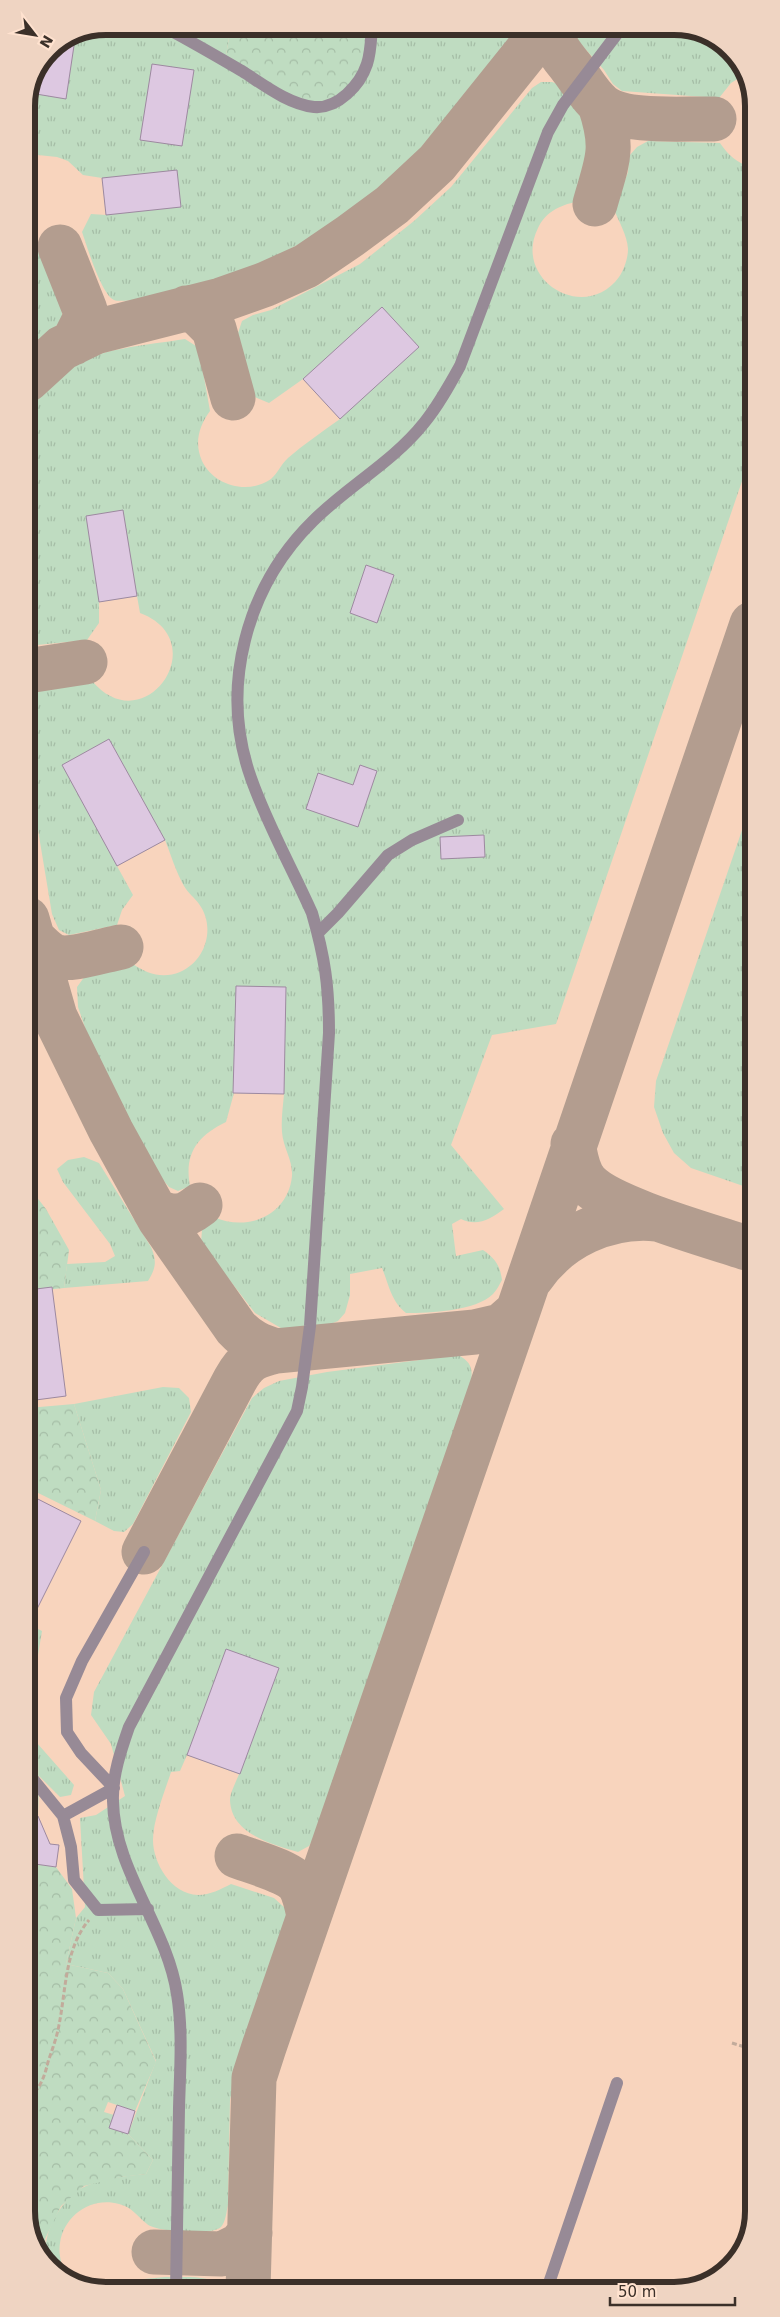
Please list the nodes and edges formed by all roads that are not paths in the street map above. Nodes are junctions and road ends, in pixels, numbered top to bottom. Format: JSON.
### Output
{"nodes":[{"id":1,"x":179,"y":35,"type":"edge"},
{"id":2,"x":372,"y":35,"type":"edge"},
{"id":3,"x":617,"y":35,"type":"edge"},
{"id":4,"x":458,"y":820,"type":"dead end"},
{"id":5,"x":318,"y":933,"type":"junction"},
{"id":6,"x":144,"y":1552,"type":"dead end"},
{"id":7,"x":35,"y":1782,"type":"edge"},
{"id":8,"x":114,"y":1788,"type":"junction"},
{"id":9,"x":63,"y":1816,"type":"junction"},
{"id":10,"x":148,"y":1909,"type":"junction"},
{"id":11,"x":617,"y":2083,"type":"dead end"},
{"id":12,"x":176,"y":2282,"type":"edge"},
{"id":13,"x":549,"y":2282,"type":"edge"}],
"edges":[{"from":1,"to":2,"type":"lane"},
{"from":3,"to":5,"type":"lane"},
{"from":4,"to":5,"type":"lane"},
{"from":5,"to":8,"type":"lane"},
{"from":6,"to":8,"type":"lane"},
{"from":7,"to":9,"type":"lane"},
{"from":8,"to":9,"type":"lane"},
{"from":8,"to":10,"type":"lane"},
{"from":9,"to":10,"type":"lane"},
{"from":10,"to":12,"type":"lane"},
{"from":11,"to":13,"type":"lane"}]}
